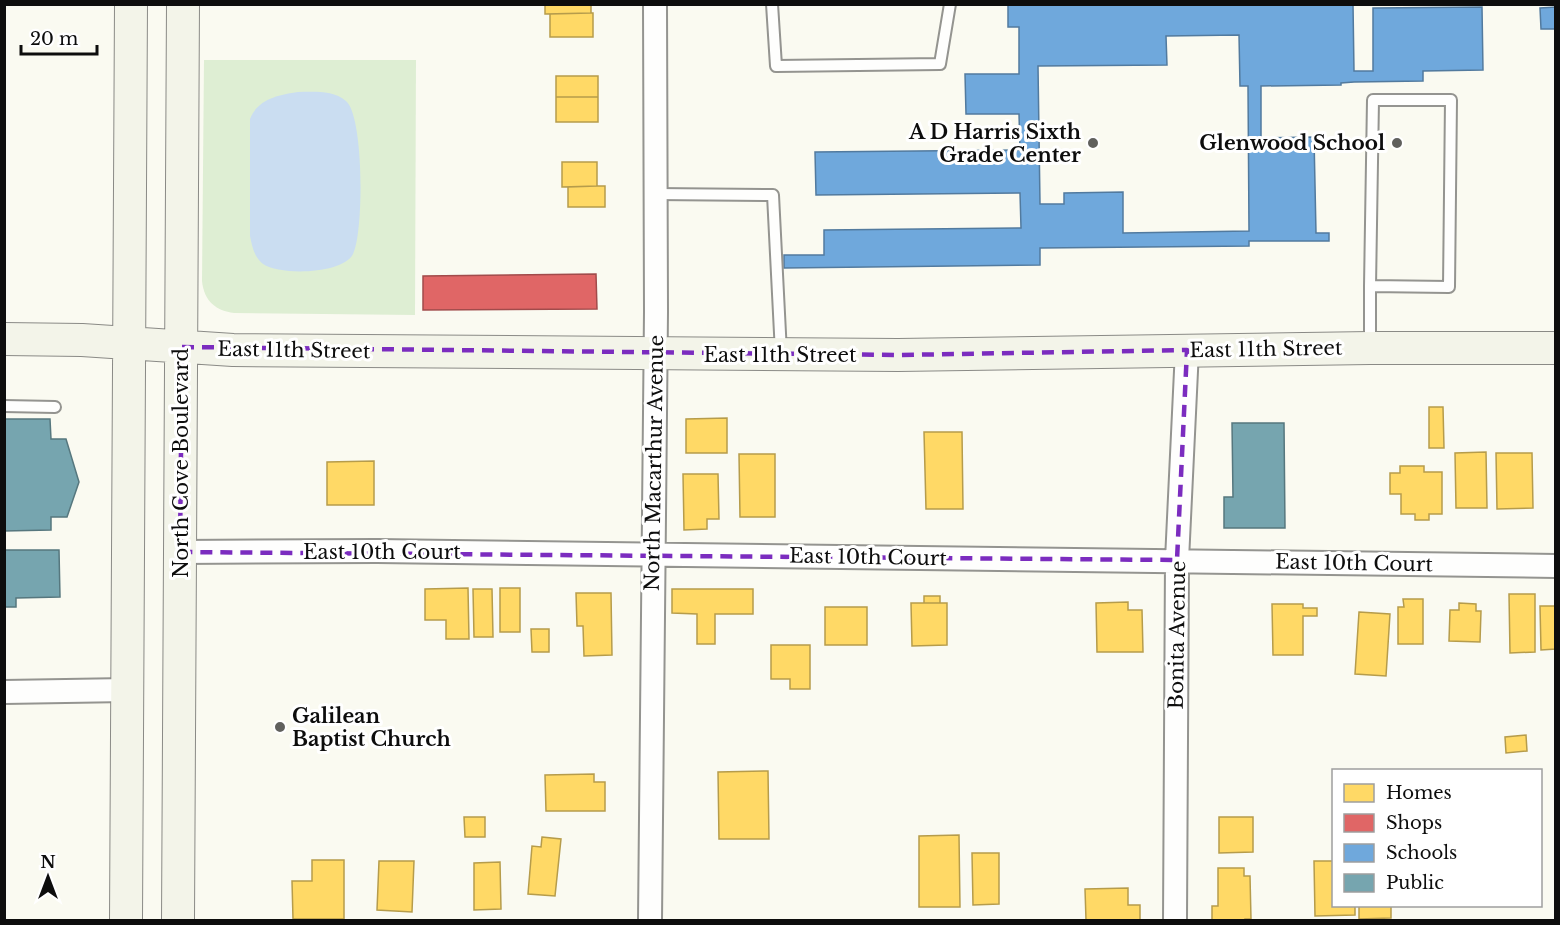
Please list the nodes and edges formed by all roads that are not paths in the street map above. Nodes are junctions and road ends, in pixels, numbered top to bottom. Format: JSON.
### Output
{"nodes":[{"id":1,"x":131,"y":4,"type":"edge"},
{"id":2,"x":183,"y":4,"type":"edge"},
{"id":3,"x":656,"y":4,"type":"edge"},
{"id":4,"x":772,"y":4,"type":"edge"},
{"id":5,"x":950,"y":4,"type":"edge"},
{"id":6,"x":656,"y":194,"type":"junction"},
{"id":7,"x":1370,"y":286,"type":"junction"},
{"id":8,"x":4,"y":339,"type":"edge"},
{"id":9,"x":130,"y":343,"type":"junction"},
{"id":10,"x":182,"y":347,"type":"junction"},
{"id":11,"x":1370,"y":348,"type":"junction"},
{"id":12,"x":1556,"y":348,"type":"edge"},
{"id":13,"x":1187,"y":350,"type":"junction"},
{"id":14,"x":655,"y":354,"type":"junction"},
{"id":15,"x":781,"y":355,"type":"junction"},
{"id":16,"x":4,"y":406,"type":"edge"},
{"id":17,"x":55,"y":407,"type":"dead end"},
{"id":18,"x":180,"y":552,"type":"junction"},
{"id":19,"x":653,"y":554,"type":"junction"},
{"id":20,"x":1177,"y":560,"type":"junction"},
{"id":21,"x":1556,"y":566,"type":"edge"},
{"id":22,"x":127,"y":690,"type":"junction"},
{"id":23,"x":4,"y":692,"type":"edge"},
{"id":24,"x":126,"y":921,"type":"edge"},
{"id":25,"x":178,"y":921,"type":"edge"},
{"id":26,"x":650,"y":921,"type":"edge"},
{"id":27,"x":1175,"y":921,"type":"edge"}],
"edges":[{"from":1,"to":9,"type":"main road"},
{"from":2,"to":10,"type":"main road","name":"North Cove Boulevard"},
{"from":3,"to":6,"type":"street","name":"North Macarthur Avenue"},
{"from":4,"to":5,"type":"lane"},
{"from":6,"to":14,"type":"street","name":"North Macarthur Avenue"},
{"from":6,"to":15,"type":"lane"},
{"from":7,"to":7,"type":"lane"},
{"from":7,"to":11,"type":"lane"},
{"from":8,"to":9,"type":"main road","name":"East 11th Street"},
{"from":9,"to":10,"type":"main road","name":"East 11th Street"},
{"from":9,"to":22,"type":"main road"},
{"from":10,"to":14,"type":"main road","name":"East 11th Street"},
{"from":10,"to":18,"type":"main road","name":"North Cove Boulevard"},
{"from":11,"to":12,"type":"main road","name":"East 11th Street"},
{"from":11,"to":13,"type":"main road","name":"East 11th Street"},
{"from":13,"to":15,"type":"main road","name":"East 11th Street"},
{"from":13,"to":20,"type":"street","name":"Bonita Avenue"},
{"from":14,"to":15,"type":"main road","name":"East 11th Street"},
{"from":14,"to":19,"type":"street","name":"North Macarthur Avenue"},
{"from":16,"to":17,"type":"lane"},
{"from":18,"to":19,"type":"street","name":"East 10th Court"},
{"from":18,"to":25,"type":"main road","name":"North Cove Boulevard"},
{"from":19,"to":20,"type":"street","name":"East 10th Court"},
{"from":19,"to":26,"type":"street","name":"North Macarthur Avenue"},
{"from":20,"to":21,"type":"street","name":"East 10th Court"},
{"from":20,"to":27,"type":"street","name":"Bonita Avenue"},
{"from":22,"to":23,"type":"street"},
{"from":22,"to":24,"type":"main road"}]}
